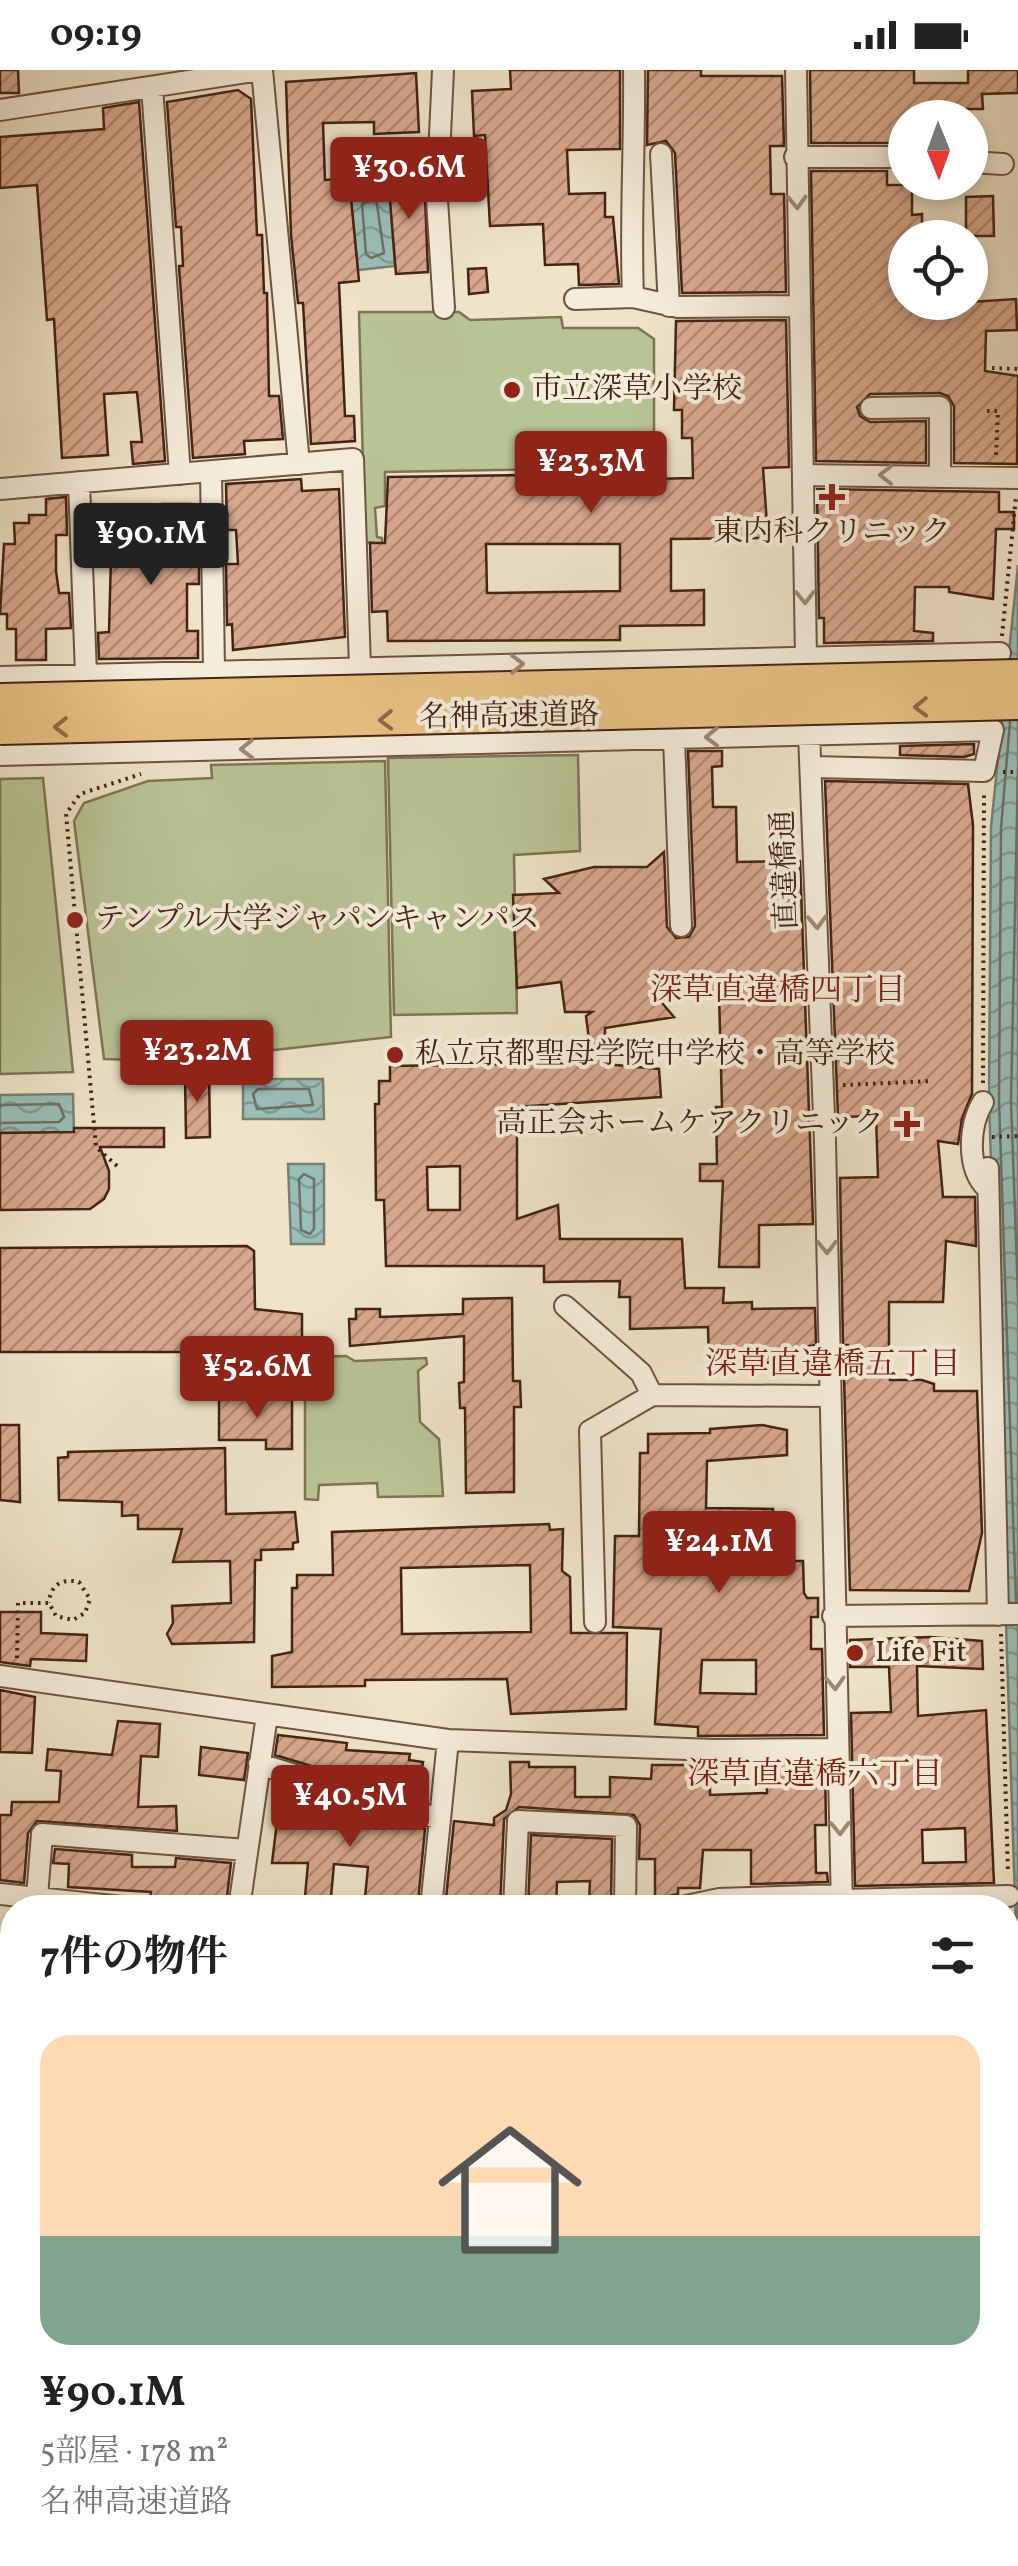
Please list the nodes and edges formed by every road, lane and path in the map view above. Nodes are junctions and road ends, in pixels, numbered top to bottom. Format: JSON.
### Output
{"nodes":[{"id":1,"x":261,"y":70,"type":"edge"},
{"id":2,"x":443,"y":70,"type":"edge"},
{"id":3,"x":634,"y":70,"type":"edge"},
{"id":4,"x":796,"y":70,"type":"edge"},
{"id":5,"x":196,"y":75,"type":"edge"},
{"id":6,"x":152,"y":87,"type":"junction"},
{"id":7,"x":0,"y":110,"type":"edge"},
{"id":8,"x":636,"y":147,"type":"junction"},
{"id":9,"x":795,"y":157,"type":"junction"},
{"id":10,"x":888,"y":158,"type":"edge"},
{"id":11,"x":988,"y":163,"type":"edge"},
{"id":12,"x":1003,"y":164,"type":"dead end"},
{"id":13,"x":633,"y":297,"type":"junction"},
{"id":14,"x":575,"y":299,"type":"dead end"},
{"id":15,"x":669,"y":306,"type":"junction"},
{"id":16,"x":800,"y":306,"type":"junction"},
{"id":17,"x":444,"y":308,"type":"dead end"},
{"id":18,"x":992,"y":368,"type":"dead end"},
{"id":19,"x":1018,"y":369,"type":"edge"},
{"id":20,"x":871,"y":408,"type":"dead end"},
{"id":21,"x":986,"y":411,"type":"dead end"},
{"id":22,"x":299,"y":464,"type":"junction"},
{"id":23,"x":211,"y":472,"type":"junction"},
{"id":24,"x":180,"y":474,"type":"junction"},
{"id":25,"x":802,"y":474,"type":"junction"},
{"id":26,"x":940,"y":475,"type":"junction"},
{"id":27,"x":995,"y":477,"type":"junction"},
{"id":28,"x":1018,"y":481,"type":"edge"},
{"id":29,"x":79,"y":482,"type":"junction"},
{"id":30,"x":0,"y":488,"type":"edge"},
{"id":31,"x":806,"y":658,"type":"junction"},
{"id":32,"x":1009,"y":664,"type":"edge"},
{"id":33,"x":360,"y":667,"type":"junction"},
{"id":34,"x":214,"y":671,"type":"junction"},
{"id":35,"x":86,"y":674,"type":"junction"},
{"id":36,"x":0,"y":676,"type":"edge"},
{"id":37,"x":0,"y":699,"type":"edge"},
{"id":38,"x":1018,"y":704,"type":"edge"},
{"id":39,"x":0,"y":729,"type":"edge"},
{"id":40,"x":810,"y":734,"type":"junction"},
{"id":41,"x":674,"y":738,"type":"junction"},
{"id":42,"x":0,"y":756,"type":"edge"},
{"id":43,"x":812,"y":767,"type":"junction"},
{"id":44,"x":149,"y":771,"type":"dead end"},
{"id":45,"x":984,"y":772,"type":"junction"},
{"id":46,"x":680,"y":926,"type":"dead end"},
{"id":47,"x":933,"y":1081,"type":"dead end"},
{"id":48,"x":823,"y":1086,"type":"junction"},
{"id":49,"x":983,"y":1102,"type":"joint"},
{"id":50,"x":1018,"y":1136,"type":"edge"},
{"id":51,"x":988,"y":1137,"type":"dead end"},
{"id":52,"x":116,"y":1166,"type":"dead end"},
{"id":53,"x":988,"y":1168,"type":"dead end"},
{"id":54,"x":989,"y":1190,"type":"junction"},
{"id":55,"x":565,"y":1306,"type":"dead end"},
{"id":56,"x":652,"y":1396,"type":"junction"},
{"id":57,"x":830,"y":1396,"type":"junction"},
{"id":58,"x":49,"y":1603,"type":"junction"},
{"id":59,"x":1006,"y":1614,"type":"edge"},
{"id":60,"x":833,"y":1616,"type":"junction"},
{"id":61,"x":595,"y":1622,"type":"dead end"},
{"id":62,"x":9,"y":1677,"type":"edge"},
{"id":63,"x":267,"y":1715,"type":"junction"},
{"id":64,"x":448,"y":1740,"type":"junction"},
{"id":65,"x":838,"y":1749,"type":"junction"},
{"id":66,"x":259,"y":1764,"type":"junction"},
{"id":67,"x":440,"y":1819,"type":"junction"},
{"id":68,"x":246,"y":1850,"type":"junction"},
{"id":69,"x":37,"y":1895,"type":"edge"},
{"id":70,"x":241,"y":1895,"type":"edge"},
{"id":71,"x":432,"y":1895,"type":"edge"},
{"id":72,"x":515,"y":1895,"type":"edge"},
{"id":73,"x":625,"y":1895,"type":"edge"},
{"id":74,"x":841,"y":1895,"type":"edge"},
{"id":75,"x":1009,"y":1895,"type":"edge"}],
"edges":[{"from":1,"to":5,"type":"street"},
{"from":1,"to":22,"type":"street"},
{"from":2,"to":17,"type":"street"},
{"from":3,"to":8,"type":"street"},
{"from":4,"to":9,"type":"street","name":"直違橋通"},
{"from":5,"to":6,"type":"street"},
{"from":6,"to":7,"type":"street"},
{"from":6,"to":24,"type":"street"},
{"from":8,"to":13,"type":"street"},
{"from":8,"to":15,"type":"street"},
{"from":9,"to":10,"type":"street"},
{"from":9,"to":16,"type":"street","name":"直違橋通","one_way":true},
{"from":11,"to":12,"type":"street"},
{"from":13,"to":14,"type":"street"},
{"from":13,"to":15,"type":"street"},
{"from":15,"to":16,"type":"street"},
{"from":16,"to":25,"type":"street","name":"直違橋通"},
{"from":18,"to":19,"type":"path"},
{"from":20,"to":26,"type":"street"},
{"from":21,"to":27,"type":"path"},
{"from":22,"to":23,"type":"street"},
{"from":22,"to":33,"type":"street"},
{"from":23,"to":24,"type":"street"},
{"from":23,"to":34,"type":"street"},
{"from":24,"to":29,"type":"street"},
{"from":26,"to":25,"type":"street","one_way":true},
{"from":25,"to":31,"type":"street","name":"直違橋通","one_way":true},
{"from":26,"to":27,"type":"street"},
{"from":27,"to":28,"type":"street"},
{"from":28,"to":32,"type":"path"},
{"from":29,"to":30,"type":"street"},
{"from":29,"to":35,"type":"street"},
{"from":31,"to":32,"type":"street"},
{"from":33,"to":31,"type":"street","one_way":true},
{"from":31,"to":40,"type":"street","name":"直違橋通"},
{"from":32,"to":37,"type":"highway","name":"名神高速道路","bridge":true},
{"from":33,"to":34,"type":"street"},
{"from":34,"to":35,"type":"street"},
{"from":35,"to":36,"type":"street"},
{"from":38,"to":39,"type":"highway","name":"名神高速道路","one_way":true,"bridge":true},
{"from":40,"to":41,"type":"street","one_way":true},
{"from":40,"to":43,"type":"street","name":"直違橋通"},
{"from":40,"to":45,"type":"street"},
{"from":41,"to":42,"type":"street","one_way":true},
{"from":41,"to":46,"type":"street"},
{"from":43,"to":45,"type":"street"},
{"from":43,"to":48,"type":"street","name":"直違橋通","one_way":true},
{"from":44,"to":52,"type":"path"},
{"from":45,"to":49,"type":"path"},
{"from":47,"to":48,"type":"path"},
{"from":48,"to":57,"type":"street","name":"直違橋通","one_way":true},
{"from":49,"to":54,"type":"street"},
{"from":50,"to":51,"type":"path"},
{"from":53,"to":54,"type":"street"},
{"from":54,"to":59,"type":"street"},
{"from":55,"to":56,"type":"street"},
{"from":56,"to":57,"type":"street"},
{"from":56,"to":61,"type":"street"},
{"from":57,"to":60,"type":"street","name":"直違橋通"},
{"from":58,"to":58,"type":"path"},
{"from":58,"to":62,"type":"path"},
{"from":59,"to":60,"type":"street"},
{"from":59,"to":75,"type":"path"},
{"from":60,"to":65,"type":"street","name":"直違橋通","one_way":true},
{"from":62,"to":63,"type":"street"},
{"from":63,"to":64,"type":"street"},
{"from":63,"to":66,"type":"street"},
{"from":64,"to":65,"type":"street"},
{"from":64,"to":67,"type":"street"},
{"from":65,"to":74,"type":"street","name":"直違橋通","one_way":true},
{"from":66,"to":67,"type":"street"},
{"from":66,"to":68,"type":"street"},
{"from":67,"to":71,"type":"street"},
{"from":68,"to":69,"type":"street"},
{"from":68,"to":70,"type":"street"},
{"from":72,"to":73,"type":"street"}]}
